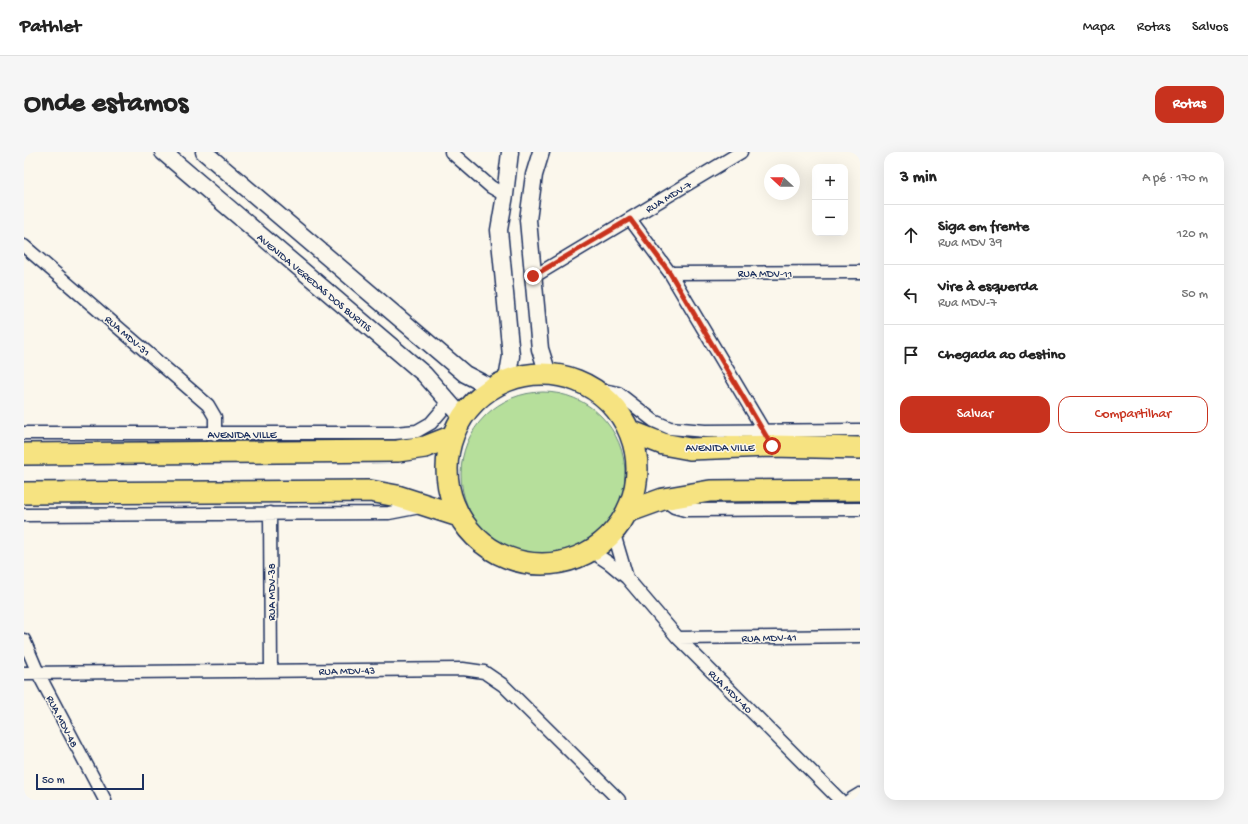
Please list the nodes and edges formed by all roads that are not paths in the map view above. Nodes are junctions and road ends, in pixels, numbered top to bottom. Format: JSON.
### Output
{"nodes":[{"id":1,"x":163,"y":152,"type":"edge"},
{"id":2,"x":204,"y":152,"type":"edge"},
{"id":3,"x":451,"y":152,"type":"edge"},
{"id":4,"x":510,"y":152,"type":"edge"},
{"id":5,"x":541,"y":152,"type":"edge"},
{"id":6,"x":741,"y":152,"type":"edge"},
{"id":7,"x":505,"y":195,"type":"junction"},
{"id":8,"x":630,"y":219,"type":"junction"},
{"id":9,"x":24,"y":246,"type":"edge"},
{"id":10,"x":860,"y":272,"type":"edge"},
{"id":11,"x":670,"y":273,"type":"junction"},
{"id":12,"x":533,"y":276,"type":"junction"},
{"id":13,"x":548,"y":374,"type":"junction"},
{"id":14,"x":499,"y":384,"type":"junction"},
{"id":15,"x":597,"y":391,"type":"junction"},
{"id":16,"x":456,"y":409,"type":"junction"},
{"id":17,"x":860,"y":430,"type":"edge"},
{"id":18,"x":630,"y":431,"type":"junction"},
{"id":19,"x":24,"y":434,"type":"edge"},
{"id":20,"x":215,"y":434,"type":"junction"},
{"id":21,"x":453,"y":436,"type":"junction"},
{"id":22,"x":768,"y":438,"type":"junction"},
{"id":23,"x":860,"y":448,"type":"edge"},
{"id":24,"x":24,"y":454,"type":"edge"},
{"id":25,"x":860,"y":490,"type":"edge"},
{"id":26,"x":24,"y":493,"type":"edge"},
{"id":27,"x":663,"y":499,"type":"junction"},
{"id":28,"x":426,"y":506,"type":"junction"},
{"id":29,"x":860,"y":509,"type":"edge"},
{"id":30,"x":627,"y":512,"type":"junction"},
{"id":31,"x":270,"y":513,"type":"junction"},
{"id":32,"x":24,"y":515,"type":"edge"},
{"id":33,"x":459,"y":516,"type":"junction"},
{"id":34,"x":614,"y":534,"type":"junction"},
{"id":35,"x":591,"y":551,"type":"junction"},
{"id":36,"x":627,"y":578,"type":"junction"},
{"id":37,"x":860,"y":636,"type":"edge"},
{"id":38,"x":678,"y":638,"type":"junction"},
{"id":39,"x":24,"y":640,"type":"edge"},
{"id":40,"x":271,"y":670,"type":"junction"},
{"id":41,"x":24,"y":673,"type":"edge"},
{"id":42,"x":38,"y":673,"type":"junction"},
{"id":43,"x":860,"y":794,"type":"edge"},
{"id":44,"x":105,"y":800,"type":"edge"},
{"id":45,"x":619,"y":800,"type":"edge"},
{"id":46,"x":840,"y":800,"type":"edge"},
{"id":47,"x":850,"y":800,"type":"edge"}],
"edges":[{"from":1,"to":16,"type":"street","name":"AVENIDA VEREDAS DOS BURITIS"},
{"from":2,"to":14,"type":"street"},
{"from":3,"to":7,"type":"street"},
{"from":4,"to":7,"type":"street"},
{"from":5,"to":12,"type":"street"},
{"from":6,"to":8,"type":"street","name":"RUA MDV-7"},
{"from":7,"to":14,"type":"street"},
{"from":8,"to":11,"type":"street"},
{"from":8,"to":12,"type":"street","name":"RUA MDV-7"},
{"from":9,"to":20,"type":"street","name":"RUA MDV-31"},
{"from":10,"to":11,"type":"street","name":"RUA MDV-11"},
{"from":11,"to":22,"type":"street"},
{"from":12,"to":13,"type":"street"},
{"from":13,"to":14,"type":"highway"},
{"from":13,"to":15,"type":"highway"},
{"from":14,"to":16,"type":"highway"},
{"from":15,"to":18,"type":"highway"},
{"from":15,"to":22,"type":"street","name":"AVENIDA VILLE"},
{"from":16,"to":20,"type":"street","name":"AVENIDA VILLE"},
{"from":16,"to":21,"type":"highway"},
{"from":17,"to":22,"type":"street","name":"AVENIDA VILLE"},
{"from":18,"to":22,"type":"highway","name":"AVENIDA VILLE"},
{"from":18,"to":30,"type":"highway"},
{"from":19,"to":20,"type":"street","name":"AVENIDA VILLE"},
{"from":21,"to":24,"type":"highway","name":"AVENIDA VILLE"},
{"from":21,"to":33,"type":"highway"},
{"from":22,"to":23,"type":"highway","name":"AVENIDA VILLE"},
{"from":25,"to":27,"type":"highway"},
{"from":26,"to":28,"type":"highway"},
{"from":27,"to":29,"type":"street"},
{"from":27,"to":30,"type":"highway"},
{"from":28,"to":31,"type":"street"},
{"from":28,"to":33,"type":"highway"},
{"from":30,"to":34,"type":"highway"},
{"from":31,"to":32,"type":"street"},
{"from":31,"to":40,"type":"street","name":"RUA MDV-38"},
{"from":33,"to":35,"type":"highway"},
{"from":34,"to":35,"type":"highway"},
{"from":34,"to":36,"type":"street","name":"RUA MDV-40"},
{"from":35,"to":36,"type":"street","name":"RUA MDV-40"},
{"from":36,"to":38,"type":"street","name":"RUA MDV-40"},
{"from":37,"to":38,"type":"street","name":"RUA MDV-41"},
{"from":38,"to":46,"type":"street","name":"RUA MDV-40"},
{"from":39,"to":42,"type":"street","name":"RUA MDV-48"},
{"from":40,"to":42,"type":"street","name":"RUA MDV-43"},
{"from":40,"to":45,"type":"street","name":"RUA MDV-43"},
{"from":41,"to":42,"type":"street","name":"RUA MDV-43"},
{"from":42,"to":44,"type":"street","name":"RUA MDV-48"},
{"from":43,"to":47,"type":"street"}]}
